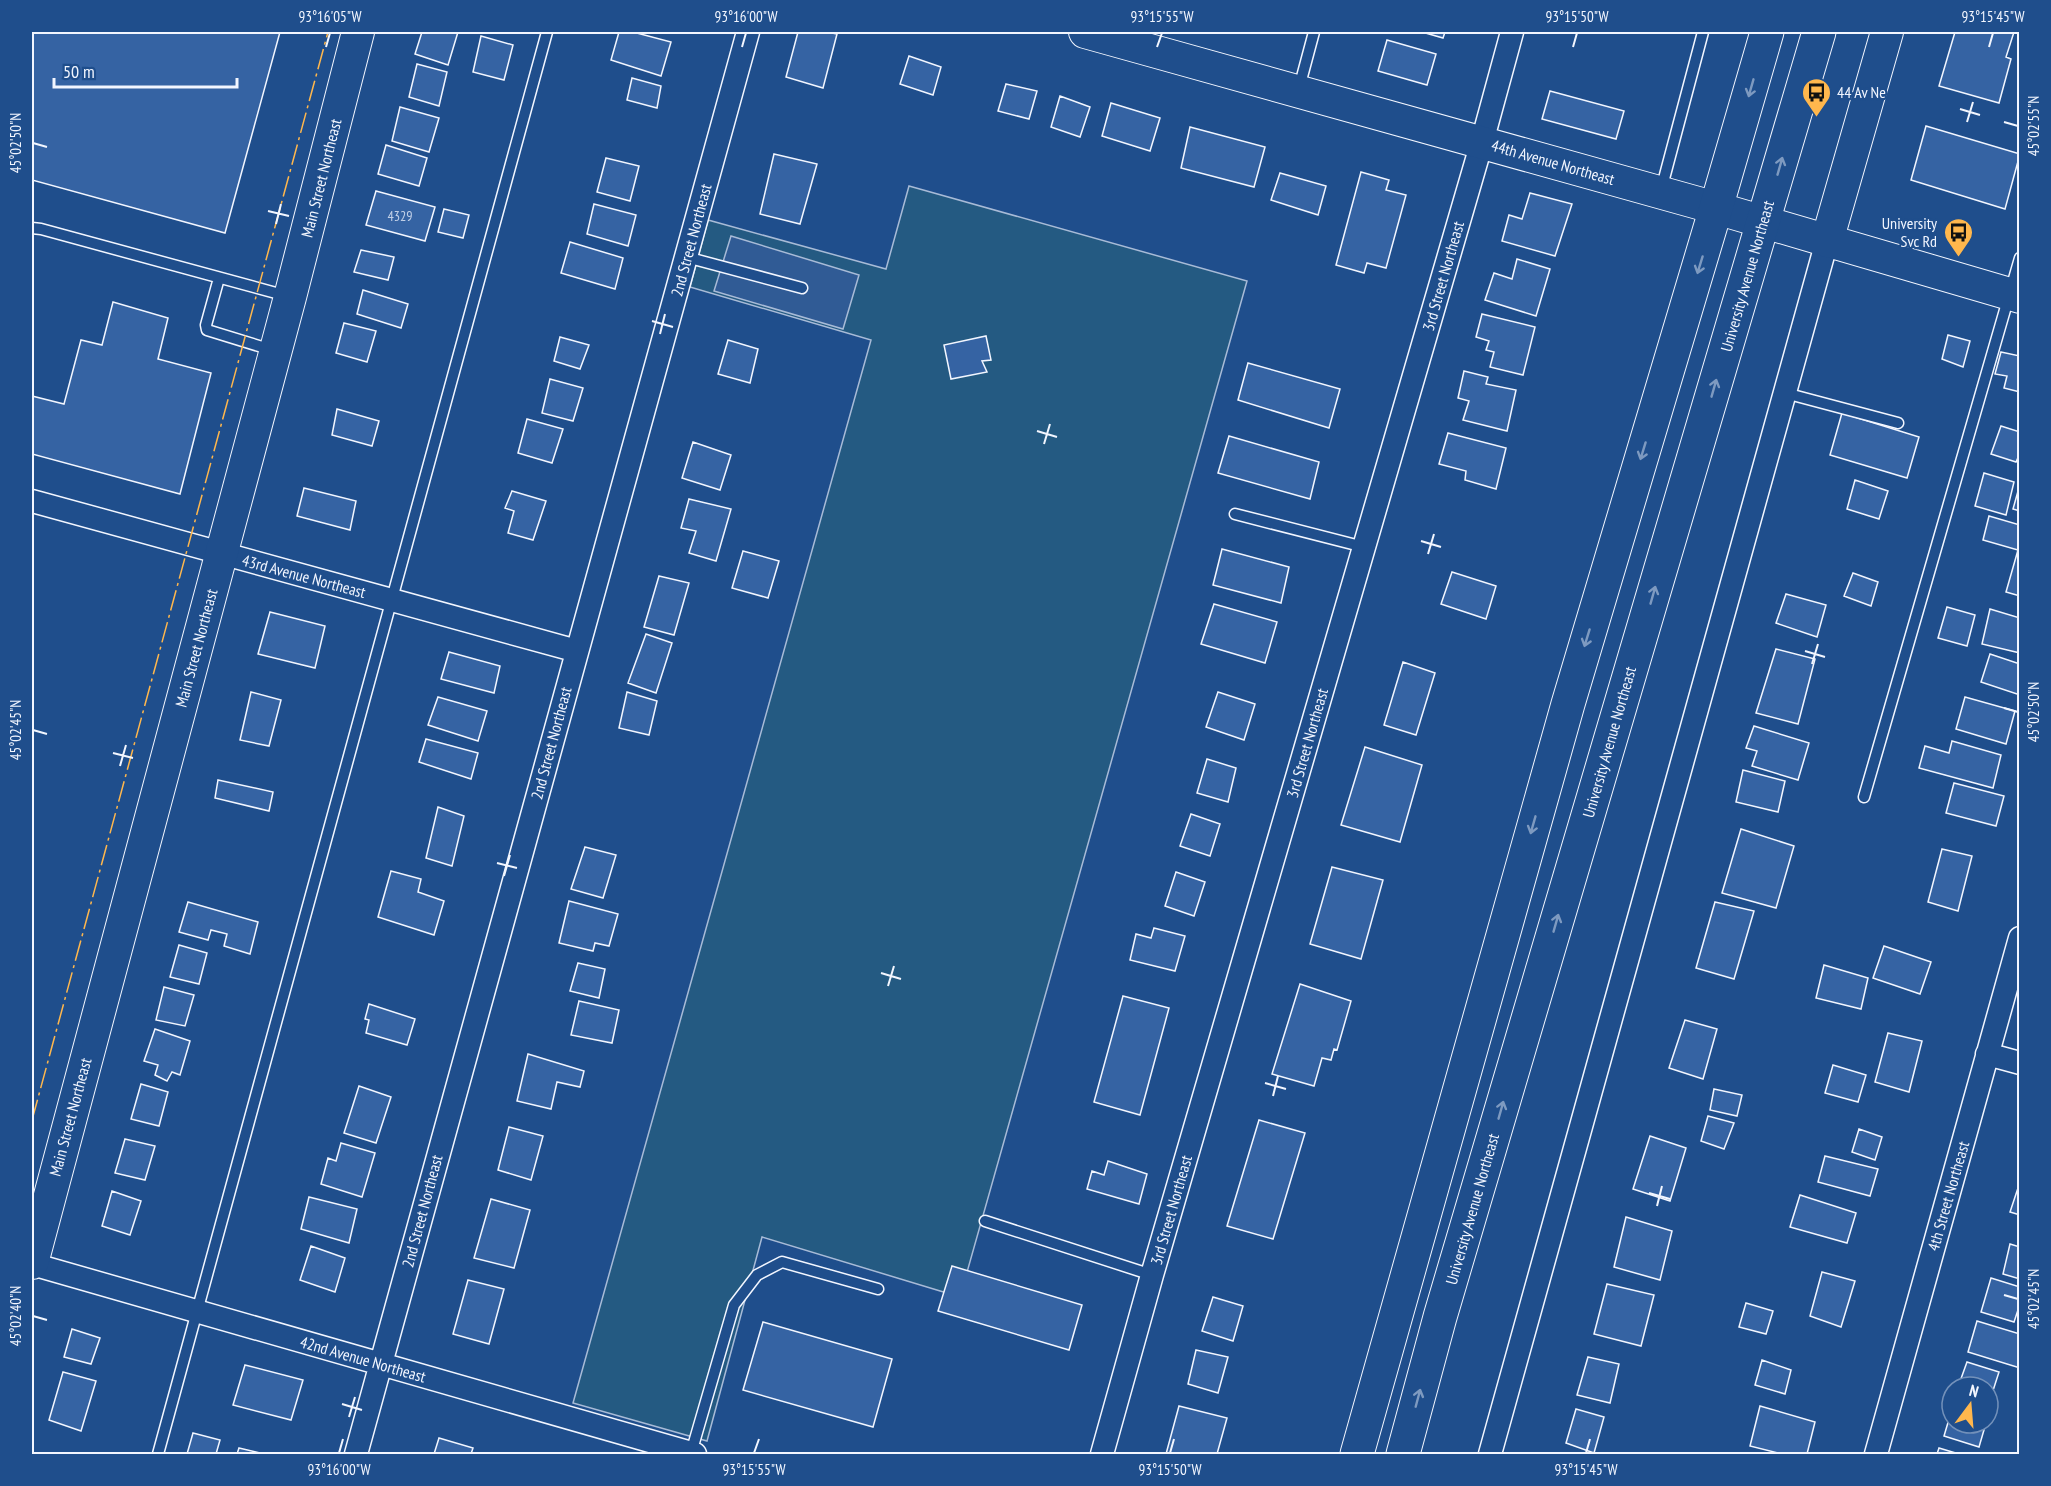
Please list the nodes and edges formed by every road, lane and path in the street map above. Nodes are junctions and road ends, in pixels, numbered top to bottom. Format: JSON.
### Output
{"nodes":[{"id":1,"x":358,"y":32,"type":"edge"},
{"id":2,"x":547,"y":32,"type":"edge"},
{"id":3,"x":748,"y":32,"type":"edge"},
{"id":4,"x":1085,"y":32,"type":"edge"},
{"id":5,"x":1314,"y":32,"type":"edge"},
{"id":6,"x":1512,"y":32,"type":"edge"},
{"id":7,"x":1704,"y":32,"type":"edge"},
{"id":8,"x":1767,"y":32,"type":"edge"},
{"id":9,"x":1819,"y":32,"type":"edge"},
{"id":10,"x":1887,"y":32,"type":"edge"},
{"id":11,"x":1120,"y":36,"type":"edge"},
{"id":12,"x":1298,"y":91,"type":"junction"},
{"id":13,"x":1482,"y":142,"type":"junction"},
{"id":14,"x":1660,"y":193,"type":"junction"},
{"id":15,"x":1716,"y":208,"type":"junction"},
{"id":16,"x":1763,"y":222,"type":"junction"},
{"id":17,"x":32,"y":228,"type":"edge"},
{"id":18,"x":1827,"y":241,"type":"junction"},
{"id":19,"x":686,"y":257,"type":"junction"},
{"id":20,"x":2019,"y":258,"type":"edge"},
{"id":21,"x":219,"y":278,"type":"junction"},
{"id":22,"x":802,"y":288,"type":"dead end"},
{"id":23,"x":2015,"y":296,"type":"edge"},
{"id":24,"x":290,"y":297,"type":"junction"},
{"id":25,"x":276,"y":351,"type":"junction"},
{"id":26,"x":1785,"y":393,"type":"junction"},
{"id":27,"x":1898,"y":423,"type":"dead end"},
{"id":28,"x":32,"y":501,"type":"edge"},
{"id":29,"x":1235,"y":514,"type":"dead end"},
{"id":30,"x":1364,"y":547,"type":"junction"},
{"id":31,"x":221,"y":553,"type":"junction"},
{"id":32,"x":391,"y":600,"type":"junction"},
{"id":33,"x":577,"y":651,"type":"junction"},
{"id":34,"x":1864,"y":798,"type":"dead end"},
{"id":35,"x":2019,"y":938,"type":"edge"},
{"id":36,"x":1987,"y":1054,"type":"junction"},
{"id":37,"x":2019,"y":1063,"type":"edge"},
{"id":38,"x":985,"y":1221,"type":"dead end"},
{"id":39,"x":32,"y":1264,"type":"edge"},
{"id":40,"x":1152,"y":1275,"type":"junction"},
{"id":41,"x":878,"y":1289,"type":"dead end"},
{"id":42,"x":197,"y":1312,"type":"junction"},
{"id":43,"x":380,"y":1364,"type":"junction"},
{"id":44,"x":693,"y":1454,"type":"edge"},
{"id":45,"x":158,"y":1455,"type":"edge"},
{"id":46,"x":356,"y":1455,"type":"edge"},
{"id":47,"x":1102,"y":1455,"type":"edge"},
{"id":48,"x":1357,"y":1455,"type":"edge"},
{"id":49,"x":1403,"y":1455,"type":"edge"},
{"id":50,"x":1490,"y":1455,"type":"edge"},
{"id":51,"x":1876,"y":1455,"type":"edge"}],
"edges":[{"from":1,"to":24,"type":"street","name":"Main Street Northeast"},
{"from":2,"to":32,"type":"lane"},
{"from":3,"to":19,"type":"street","name":"2nd Street Northeast"},
{"from":4,"to":11,"type":"street","name":"44th Avenue Northeast"},
{"from":5,"to":12,"type":"lane"},
{"from":6,"to":13,"type":"street","name":"3rd Street Northeast"},
{"from":7,"to":14,"type":"lane"},
{"from":8,"to":15,"type":"main road","one_way":true},
{"from":16,"to":9,"type":"main road","name":"University Avenue Northeast","one_way":true},
{"from":10,"to":18,"type":"street"},
{"from":11,"to":12,"type":"street","name":"44th Avenue Northeast"},
{"from":12,"to":13,"type":"street","name":"44th Avenue Northeast"},
{"from":13,"to":14,"type":"street","name":"44th Avenue Northeast"},
{"from":13,"to":30,"type":"street","name":"3rd Street Northeast"},
{"from":14,"to":15,"type":"street","name":"44th Avenue Northeast"},
{"from":15,"to":16,"type":"street","name":"44th Avenue Northeast"},
{"from":15,"to":48,"type":"main road","one_way":true},
{"from":16,"to":18,"type":"street","name":"44th Avenue Northeast"},
{"from":49,"to":16,"type":"main road","name":"University Avenue Northeast","one_way":true},
{"from":17,"to":21,"type":"lane"},
{"from":18,"to":23,"type":"street","name":"44th Avenue Northeast"},
{"from":18,"to":26,"type":"street"},
{"from":19,"to":22,"type":"lane"},
{"from":19,"to":33,"type":"street","name":"2nd Street Northeast"},
{"from":20,"to":23,"type":"lane"},
{"from":21,"to":24,"type":"lane"},
{"from":21,"to":25,"type":"lane"},
{"from":23,"to":34,"type":"lane"},
{"from":24,"to":25,"type":"street","name":"Main Street Northeast"},
{"from":25,"to":31,"type":"street","name":"Main Street Northeast"},
{"from":26,"to":27,"type":"lane"},
{"from":26,"to":50,"type":"street"},
{"from":28,"to":31,"type":"street","name":"43rd Avenue Northeast"},
{"from":29,"to":30,"type":"lane"},
{"from":30,"to":40,"type":"street","name":"3rd Street Northeast"},
{"from":31,"to":32,"type":"street","name":"43rd Avenue Northeast"},
{"from":31,"to":39,"type":"street","name":"Main Street Northeast"},
{"from":32,"to":33,"type":"street","name":"43rd Avenue Northeast"},
{"from":32,"to":42,"type":"lane"},
{"from":33,"to":43,"type":"street","name":"2nd Street Northeast"},
{"from":35,"to":36,"type":"street","name":"4th Street Northeast"},
{"from":36,"to":37,"type":"street"},
{"from":36,"to":51,"type":"street","name":"4th Street Northeast"},
{"from":38,"to":40,"type":"lane"},
{"from":39,"to":42,"type":"street","name":"42nd Avenue Northeast"},
{"from":40,"to":47,"type":"street","name":"3rd Street Northeast"},
{"from":41,"to":44,"type":"lane"},
{"from":42,"to":43,"type":"street","name":"42nd Avenue Northeast"},
{"from":42,"to":45,"type":"lane"},
{"from":43,"to":44,"type":"street","name":"42nd Avenue Northeast"},
{"from":43,"to":46,"type":"street","name":"2nd Street Northeast"}]}
